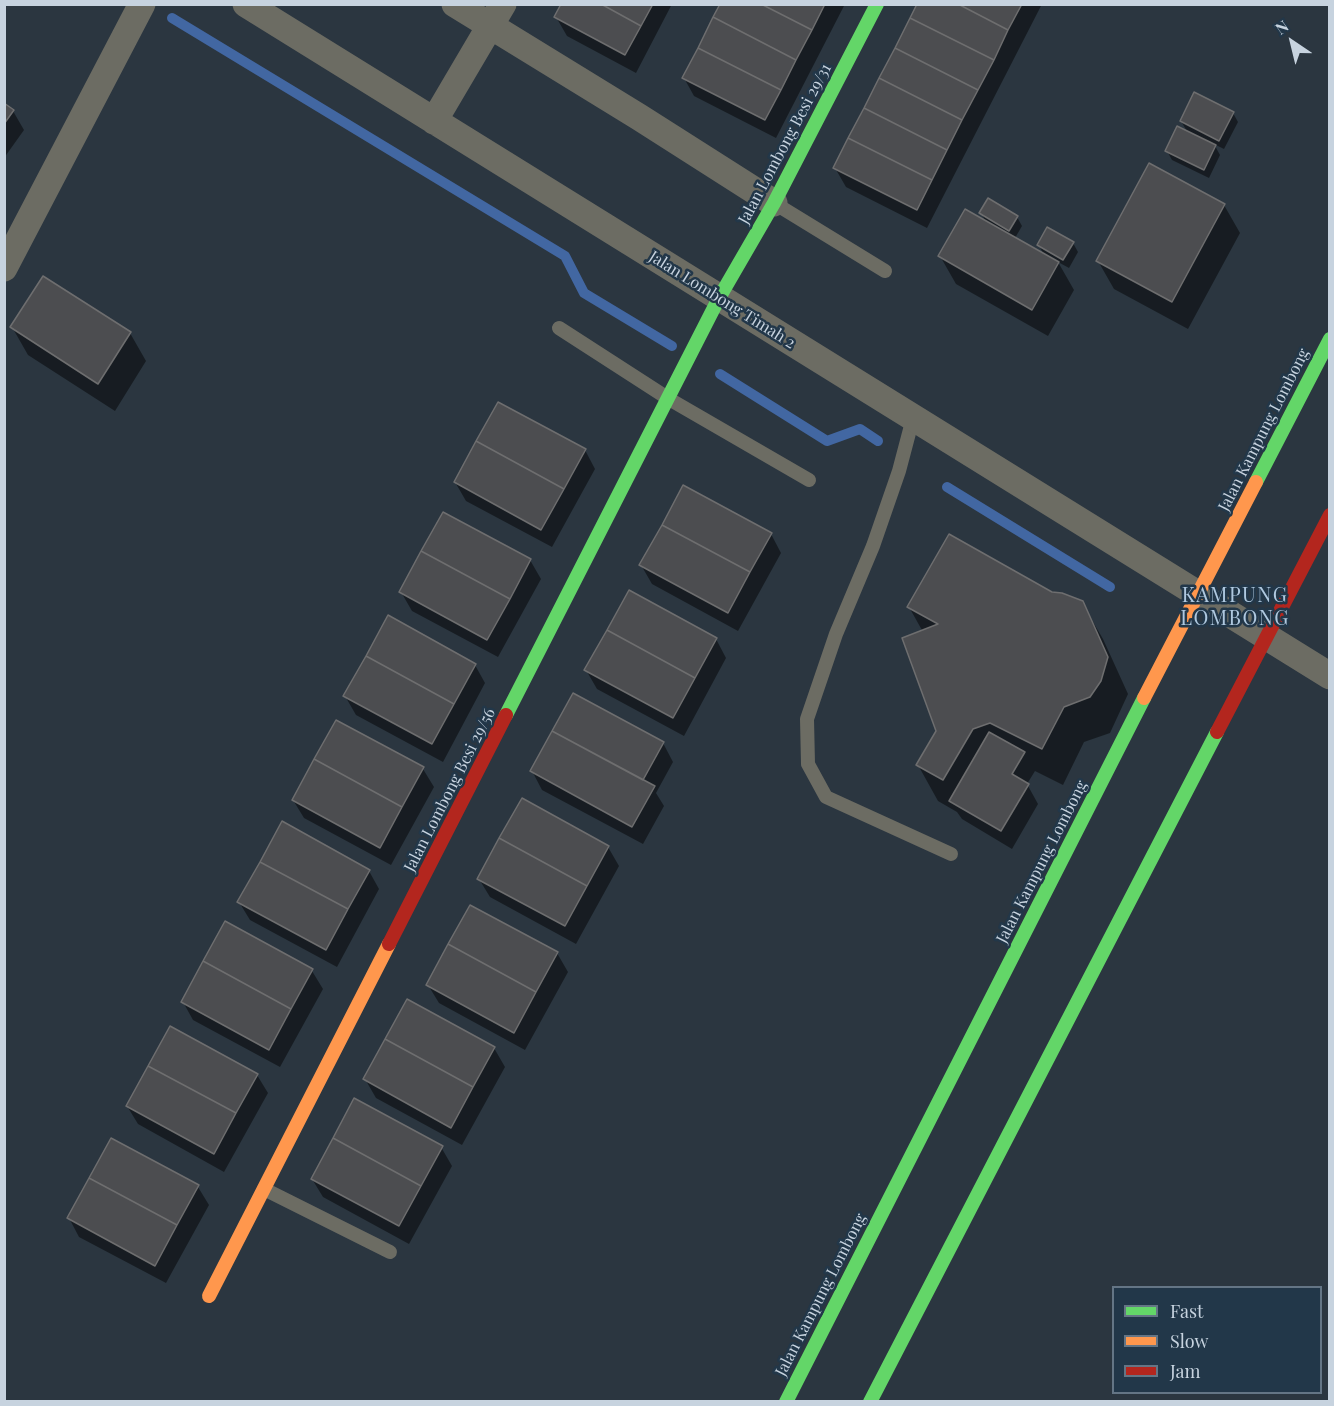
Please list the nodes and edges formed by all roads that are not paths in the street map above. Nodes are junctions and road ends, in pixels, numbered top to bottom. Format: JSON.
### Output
{"nodes":[{"id":1,"x":142,"y":4,"type":"edge"},
{"id":2,"x":246,"y":4,"type":"edge"},
{"id":3,"x":455,"y":4,"type":"edge"},
{"id":4,"x":877,"y":4,"type":"edge"},
{"id":5,"x":497,"y":15,"type":"edge"},
{"id":6,"x":434,"y":121,"type":"junction"},
{"id":7,"x":774,"y":203,"type":"junction"},
{"id":8,"x":4,"y":268,"type":"edge"},
{"id":9,"x":885,"y":271,"type":"dead end"},
{"id":10,"x":719,"y":298,"type":"junction"},
{"id":11,"x":559,"y":328,"type":"dead end"},
{"id":12,"x":1329,"y":339,"type":"edge"},
{"id":13,"x":669,"y":399,"type":"junction"},
{"id":14,"x":913,"y":418,"type":"junction"},
{"id":15,"x":809,"y":480,"type":"dead end"},
{"id":16,"x":1329,"y":515,"type":"edge"},
{"id":17,"x":1198,"y":595,"type":"junction"},
{"id":18,"x":1267,"y":638,"type":"junction"},
{"id":19,"x":1329,"y":676,"type":"edge"},
{"id":20,"x":951,"y":854,"type":"dead end"},
{"id":21,"x":264,"y":1189,"type":"junction"},
{"id":22,"x":390,"y":1252,"type":"dead end"},
{"id":23,"x":209,"y":1296,"type":"dead end"},
{"id":24,"x":786,"y":1401,"type":"edge"},
{"id":25,"x":870,"y":1401,"type":"edge"}],
"edges":[{"from":1,"to":8,"type":"street"},
{"from":2,"to":6,"type":"street","name":"Jalan Lombong Timah 2"},
{"from":3,"to":5,"type":"street"},
{"from":4,"to":7,"type":"street","name":"Jalan Lombong Besi 29/31"},
{"from":5,"to":6,"type":"street"},
{"from":5,"to":7,"type":"street"},
{"from":6,"to":10,"type":"street","name":"Jalan Lombong Timah 2"},
{"from":7,"to":9,"type":"lane"},
{"from":7,"to":10,"type":"street","name":"Jalan Lombong Besi 29/31"},
{"from":10,"to":13,"type":"street","name":"Jalan Lombong Besi 29/56"},
{"from":10,"to":14,"type":"street","name":"Jalan Lombong Timah 2"},
{"from":11,"to":13,"type":"lane"},
{"from":12,"to":17,"type":"street","name":"Jalan Kampung Lombong"},
{"from":13,"to":15,"type":"lane"},
{"from":13,"to":21,"type":"street","name":"Jalan Lombong Besi 29/56"},
{"from":14,"to":17,"type":"street","name":"Jalan Lombong Timah 2"},
{"from":14,"to":20,"type":"lane"},
{"from":16,"to":18,"type":"street"},
{"from":17,"to":18,"type":"street","name":"Jalan Lombong Timah 2"},
{"from":17,"to":24,"type":"street","name":"Jalan Kampung Lombong"},
{"from":18,"to":19,"type":"street","name":"Jalan Lombong Timah 2"},
{"from":18,"to":25,"type":"street"},
{"from":21,"to":22,"type":"lane"},
{"from":21,"to":23,"type":"street","name":"Jalan Lombong Besi 29/56"}]}
